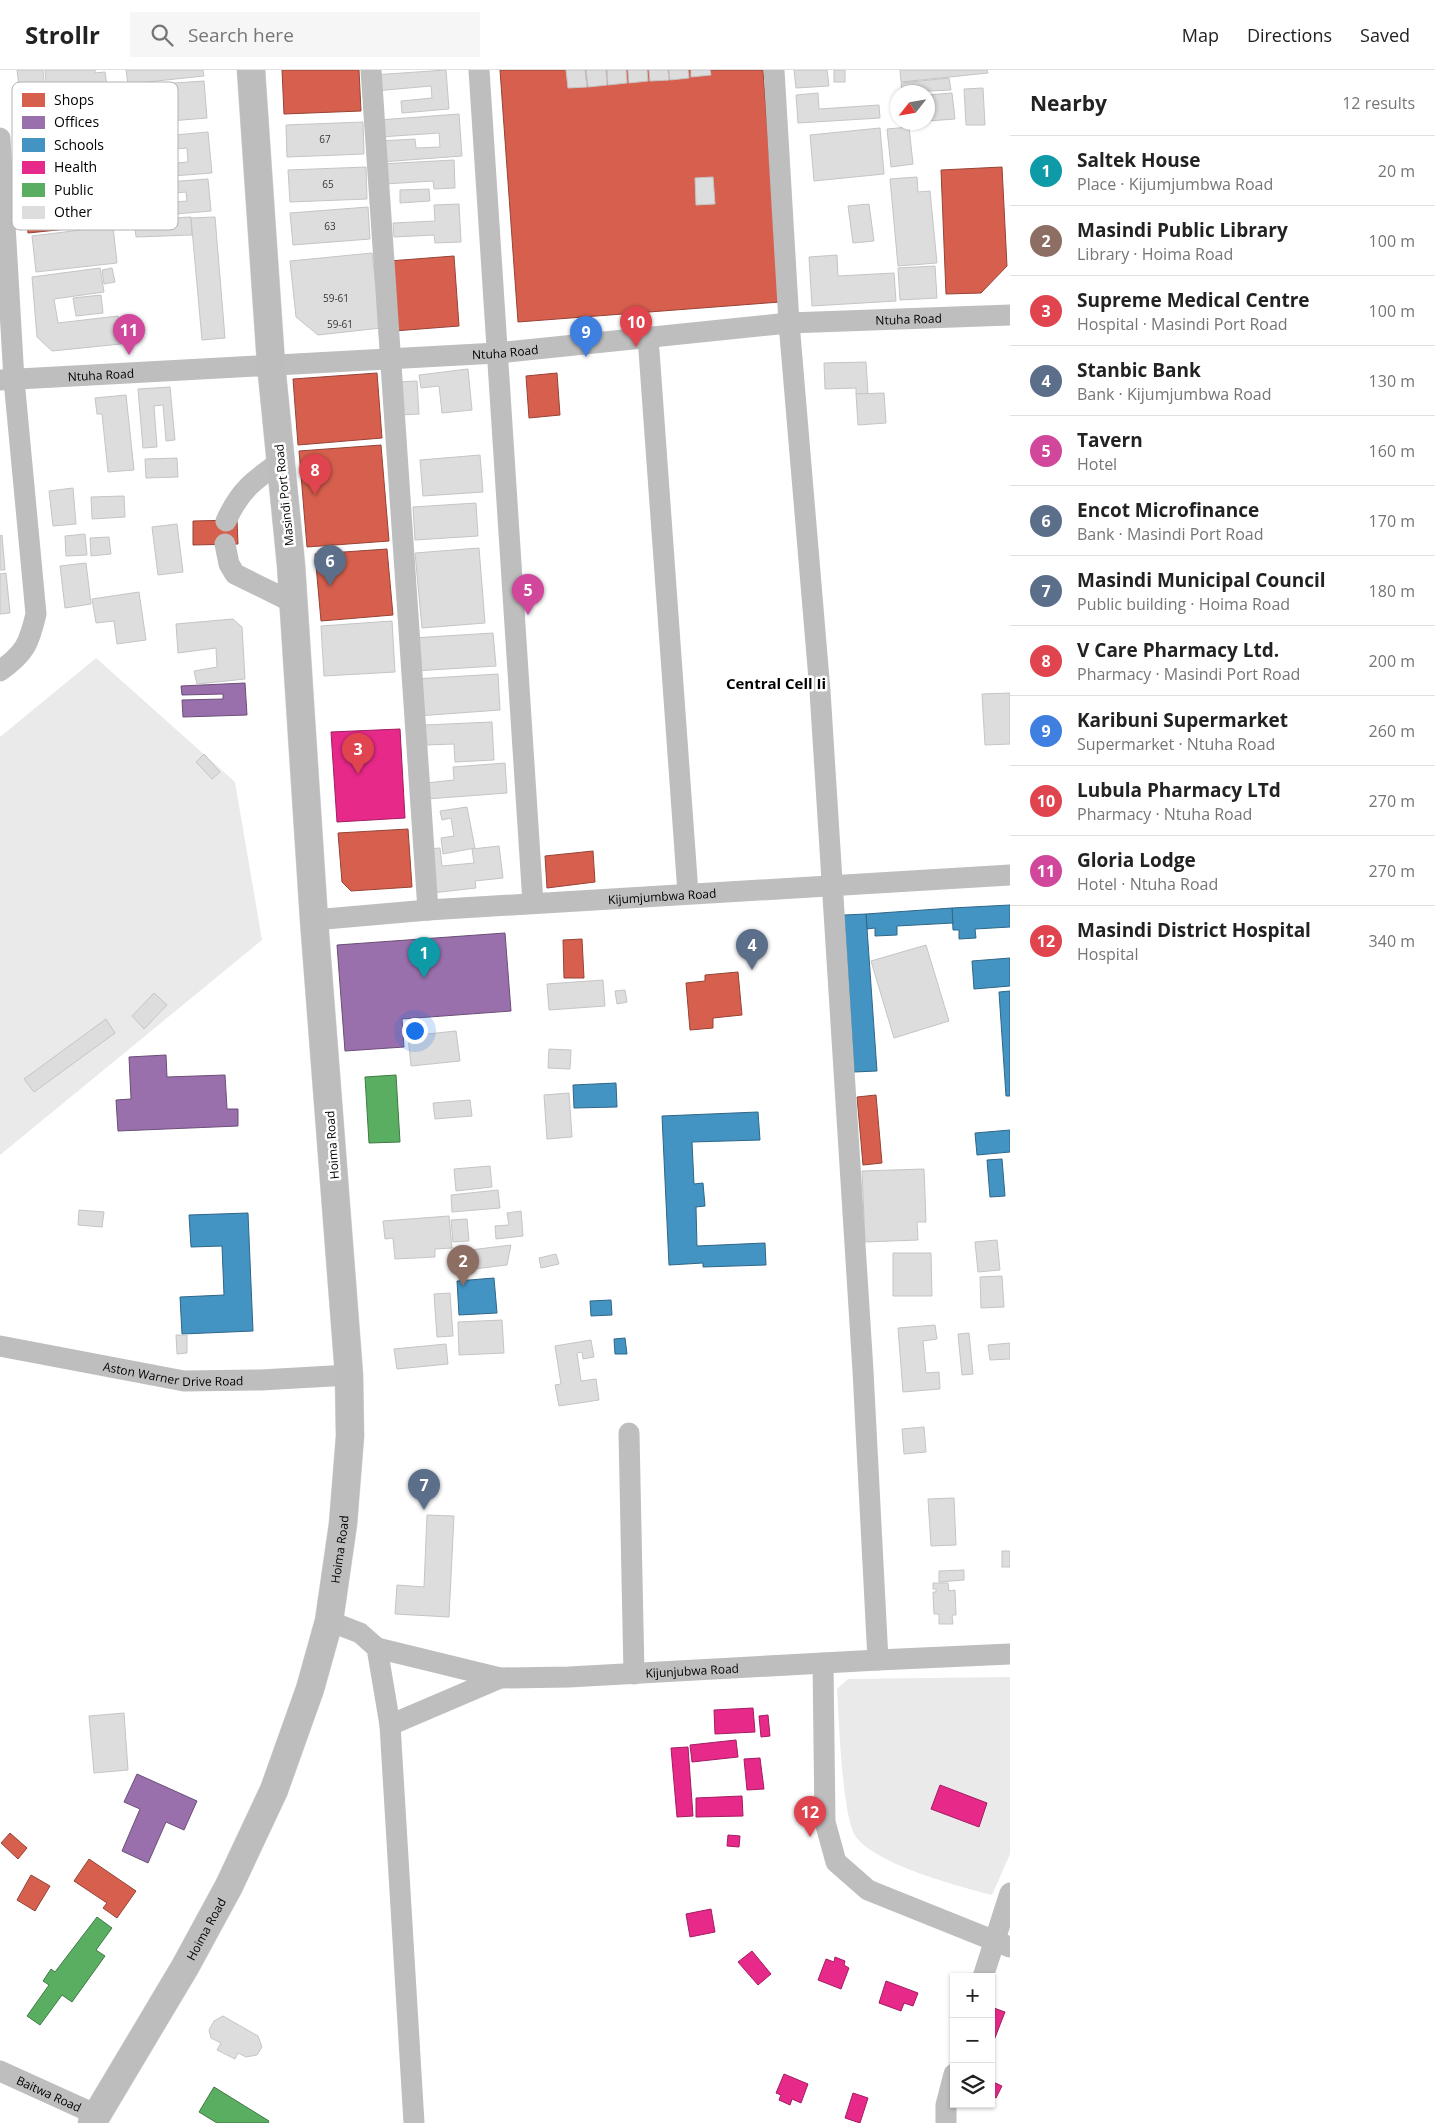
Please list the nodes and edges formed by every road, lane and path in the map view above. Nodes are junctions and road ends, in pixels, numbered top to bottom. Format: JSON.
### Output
{"nodes":[{"id":1,"x":251,"y":70,"type":"edge"},
{"id":2,"x":371,"y":70,"type":"edge"},
{"id":3,"x":479,"y":70,"type":"edge"},
{"id":4,"x":774,"y":70,"type":"edge"},
{"id":5,"x":0,"y":138,"type":"edge"},
{"id":6,"x":1010,"y":315,"type":"edge"},
{"id":7,"x":790,"y":323,"type":"junction"},
{"id":8,"x":648,"y":337,"type":"junction"},
{"id":9,"x":497,"y":353,"type":"junction"},
{"id":10,"x":391,"y":359,"type":"junction"},
{"id":11,"x":271,"y":364,"type":"junction"},
{"id":12,"x":7,"y":380,"type":"edge"},
{"id":13,"x":280,"y":462,"type":"junction"},
{"id":14,"x":226,"y":520,"type":"dead end"},
{"id":15,"x":225,"y":544,"type":"dead end"},
{"id":16,"x":294,"y":603,"type":"junction"},
{"id":17,"x":0,"y":671,"type":"edge"},
{"id":18,"x":1010,"y":875,"type":"edge"},
{"id":19,"x":832,"y":885,"type":"junction"},
{"id":20,"x":688,"y":893,"type":"junction"},
{"id":21,"x":533,"y":903,"type":"junction"},
{"id":22,"x":428,"y":910,"type":"junction"},
{"id":23,"x":314,"y":920,"type":"junction"},
{"id":24,"x":0,"y":1346,"type":"edge"},
{"id":25,"x":349,"y":1375,"type":"junction"},
{"id":26,"x":629,"y":1433,"type":"dead end"},
{"id":27,"x":329,"y":1621,"type":"junction"},
{"id":28,"x":377,"y":1648,"type":"junction"},
{"id":29,"x":1010,"y":1654,"type":"edge"},
{"id":30,"x":878,"y":1660,"type":"junction"},
{"id":31,"x":823,"y":1663,"type":"junction"},
{"id":32,"x":634,"y":1674,"type":"junction"},
{"id":33,"x":500,"y":1678,"type":"junction"},
{"id":34,"x":390,"y":1725,"type":"junction"},
{"id":35,"x":1010,"y":1893,"type":"edge"},
{"id":36,"x":1002,"y":1944,"type":"edge"},
{"id":37,"x":986,"y":1973,"type":"edge"},
{"id":38,"x":0,"y":2071,"type":"edge"},
{"id":39,"x":950,"y":2090,"type":"edge"},
{"id":40,"x":94,"y":2119,"type":"edge"},
{"id":41,"x":414,"y":2123,"type":"edge"},
{"id":42,"x":946,"y":2123,"type":"edge"}],
"edges":[{"from":1,"to":11,"type":"main road","name":"Masindi Port Road"},
{"from":2,"to":10,"type":"street"},
{"from":3,"to":9,"type":"street"},
{"from":4,"to":7,"type":"street"},
{"from":5,"to":12,"type":"street"},
{"from":6,"to":7,"type":"street","name":"Ntuha Road"},
{"from":7,"to":8,"type":"street","name":"Ntuha Road"},
{"from":7,"to":19,"type":"street"},
{"from":8,"to":9,"type":"street","name":"Ntuha Road"},
{"from":8,"to":20,"type":"street"},
{"from":9,"to":10,"type":"street","name":"Ntuha Road"},
{"from":9,"to":21,"type":"street"},
{"from":10,"to":11,"type":"street","name":"Ntuha Road"},
{"from":10,"to":22,"type":"street"},
{"from":11,"to":12,"type":"street","name":"Ntuha Road"},
{"from":11,"to":13,"type":"main road","name":"Masindi Port Road"},
{"from":12,"to":17,"type":"street"},
{"from":13,"to":14,"type":"street"},
{"from":13,"to":16,"type":"main road","name":"Masindi Port Road"},
{"from":15,"to":16,"type":"street"},
{"from":16,"to":23,"type":"main road","name":"Masindi Port Road"},
{"from":18,"to":19,"type":"street","name":"Kijumjumbwa Road"},
{"from":19,"to":20,"type":"street","name":"Kijumjumbwa Road"},
{"from":19,"to":30,"type":"street"},
{"from":20,"to":21,"type":"street","name":"Kijumjumbwa Road"},
{"from":21,"to":22,"type":"street","name":"Kijumjumbwa Road"},
{"from":22,"to":23,"type":"street","name":"Kijumjumbwa Road"},
{"from":23,"to":25,"type":"main road","name":"Hoima Road"},
{"from":24,"to":25,"type":"street","name":"Aston Warner Drive Road"},
{"from":25,"to":27,"type":"main road","name":"Hoima Road"},
{"from":26,"to":32,"type":"street"},
{"from":27,"to":28,"type":"street"},
{"from":27,"to":40,"type":"main road","name":"Hoima Road"},
{"from":28,"to":33,"type":"street","name":"Kijunjubwa Road"},
{"from":28,"to":34,"type":"street"},
{"from":29,"to":30,"type":"street","name":"Kijunjubwa Road"},
{"from":30,"to":31,"type":"street","name":"Kijunjubwa Road"},
{"from":31,"to":32,"type":"street","name":"Kijunjubwa Road"},
{"from":31,"to":36,"type":"street"},
{"from":32,"to":33,"type":"street","name":"Kijunjubwa Road"},
{"from":33,"to":34,"type":"street"},
{"from":34,"to":41,"type":"street"},
{"from":35,"to":36,"type":"street"},
{"from":36,"to":37,"type":"street"},
{"from":38,"to":40,"type":"street","name":"Baitwa Road"},
{"from":39,"to":42,"type":"street"}]}
